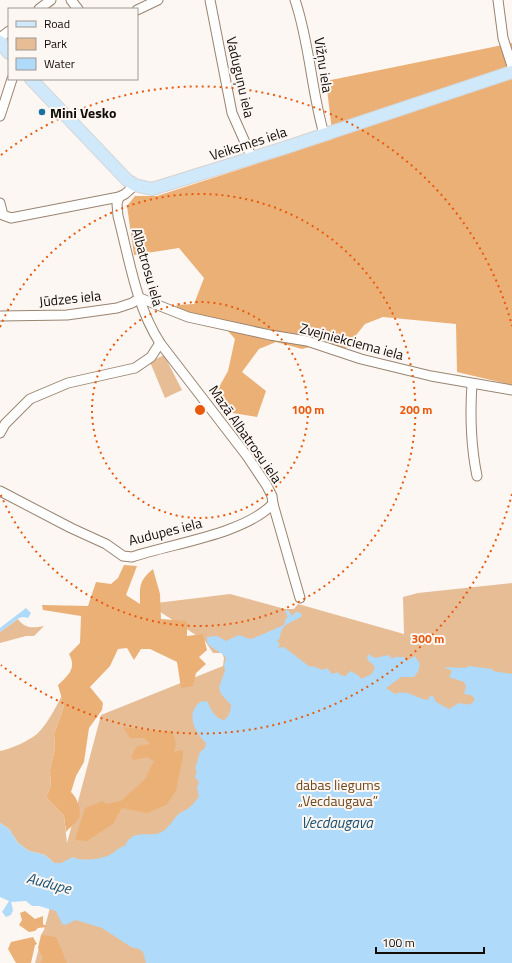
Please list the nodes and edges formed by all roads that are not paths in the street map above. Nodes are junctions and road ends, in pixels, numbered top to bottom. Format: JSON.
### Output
{"nodes":[{"id":1,"x":51,"y":0,"type":"edge"},
{"id":2,"x":71,"y":0,"type":"edge"},
{"id":3,"x":158,"y":0,"type":"edge"},
{"id":4,"x":210,"y":0,"type":"edge"},
{"id":5,"x":295,"y":0,"type":"edge"},
{"id":6,"x":498,"y":0,"type":"edge"},
{"id":7,"x":40,"y":8,"type":"edge"},
{"id":8,"x":77,"y":8,"type":"edge"},
{"id":9,"x":138,"y":10,"type":"edge"},
{"id":10,"x":8,"y":32,"type":"edge"},
{"id":11,"x":0,"y":38,"type":"edge"},
{"id":12,"x":0,"y":42,"type":"edge"},
{"id":13,"x":8,"y":52,"type":"edge"},
{"id":14,"x":512,"y":66,"type":"edge"},
{"id":15,"x":512,"y":72,"type":"edge"},
{"id":16,"x":12,"y":80,"type":"edge"},
{"id":17,"x":33,"y":80,"type":"edge"},
{"id":18,"x":0,"y":116,"type":"edge"},
{"id":19,"x":324,"y":134,"type":"junction"},
{"id":20,"x":252,"y":158,"type":"junction"},
{"id":21,"x":135,"y":185,"type":"junction"},
{"id":22,"x":119,"y":196,"type":"junction"},
{"id":23,"x":0,"y":203,"type":"edge"},
{"id":24,"x":140,"y":298,"type":"junction"},
{"id":25,"x":0,"y":316,"type":"edge"},
{"id":26,"x":160,"y":343,"type":"junction"},
{"id":27,"x":472,"y":384,"type":"junction"},
{"id":28,"x":512,"y":390,"type":"edge"},
{"id":29,"x":0,"y":433,"type":"edge"},
{"id":30,"x":477,"y":476,"type":"dead end"},
{"id":31,"x":0,"y":491,"type":"edge"},
{"id":32,"x":273,"y":504,"type":"junction"},
{"id":33,"x":300,"y":598,"type":"dead end"}],
"edges":[{"from":1,"to":7,"type":"street"},
{"from":2,"to":8,"type":"street"},
{"from":3,"to":9,"type":"street"},
{"from":4,"to":20,"type":"street","name":"Vaduguņu iela"},
{"from":5,"to":19,"type":"street","name":"Vižņu iela"},
{"from":6,"to":14,"type":"street"},
{"from":10,"to":11,"type":"street"},
{"from":12,"to":13,"type":"main road"},
{"from":15,"to":19,"type":"main road","name":"Veiksmes iela"},
{"from":16,"to":18,"type":"street"},
{"from":17,"to":21,"type":"main road"},
{"from":19,"to":20,"type":"main road","name":"Veiksmes iela"},
{"from":20,"to":21,"type":"main road","name":"Veiksmes iela"},
{"from":21,"to":22,"type":"street"},
{"from":22,"to":23,"type":"street"},
{"from":22,"to":24,"type":"street","name":"Albatrosu iela"},
{"from":24,"to":25,"type":"street","name":"Jūdzes iela"},
{"from":24,"to":26,"type":"street","name":"Albatrosu iela"},
{"from":24,"to":27,"type":"street","name":"Zvejniekciema iela"},
{"from":26,"to":29,"type":"street"},
{"from":26,"to":32,"type":"street","name":"Mazā Albatrosu iela"},
{"from":27,"to":28,"type":"street","name":"Zvejniekciema iela"},
{"from":27,"to":30,"type":"street"},
{"from":31,"to":32,"type":"street","name":"Audupes iela"},
{"from":32,"to":33,"type":"street","name":"Mazā Albatrosu iela"}]}
